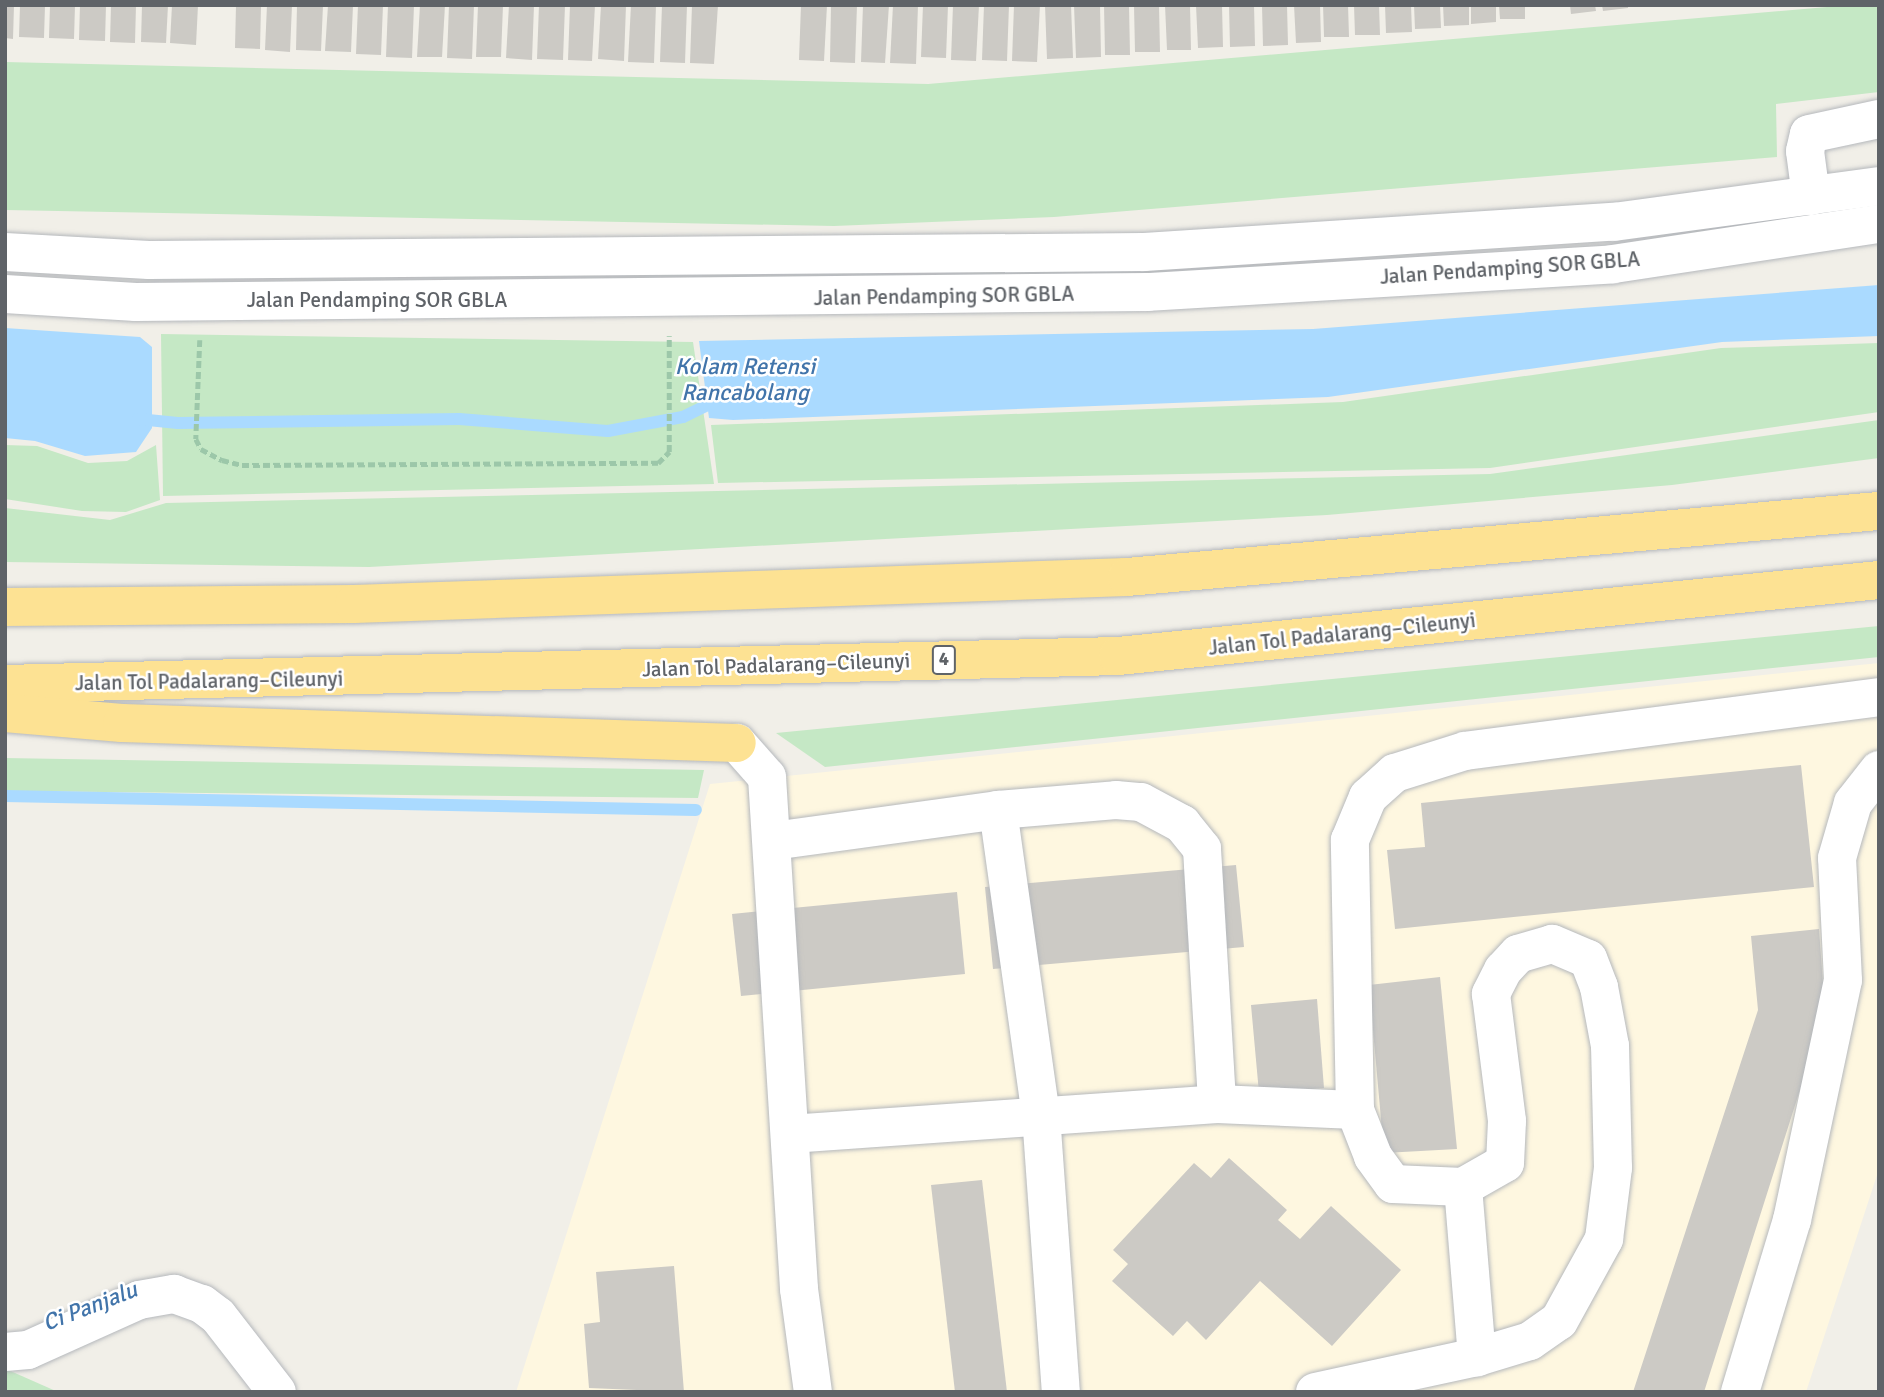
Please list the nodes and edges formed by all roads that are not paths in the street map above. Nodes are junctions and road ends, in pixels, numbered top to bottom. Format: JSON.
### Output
{"nodes":[{"id":1,"x":1879,"y":119,"type":"edge"},
{"id":2,"x":1879,"y":186,"type":"edge"},
{"id":3,"x":1811,"y":196,"type":"junction"},
{"id":4,"x":1879,"y":224,"type":"edge"},
{"id":5,"x":5,"y":251,"type":"edge"},
{"id":6,"x":867,"y":256,"type":"junction"},
{"id":7,"x":5,"y":294,"type":"edge"},
{"id":8,"x":874,"y":298,"type":"junction"},
{"id":9,"x":1879,"y":511,"type":"edge"},
{"id":10,"x":1879,"y":580,"type":"edge"},
{"id":11,"x":5,"y":607,"type":"edge"},
{"id":12,"x":5,"y":684,"type":"edge"},
{"id":13,"x":1879,"y":697,"type":"edge"},
{"id":14,"x":5,"y":713,"type":"edge"},
{"id":15,"x":737,"y":743,"type":"joint"},
{"id":16,"x":1879,"y":770,"type":"edge"},
{"id":17,"x":998,"y":810,"type":"junction"},
{"id":18,"x":773,"y":841,"type":"junction"},
{"id":19,"x":1217,"y":1104,"type":"junction"},
{"id":20,"x":1355,"y":1110,"type":"junction"},
{"id":21,"x":1041,"y":1115,"type":"junction"},
{"id":22,"x":790,"y":1134,"type":"junction"},
{"id":23,"x":1463,"y":1187,"type":"junction"},
{"id":24,"x":5,"y":1352,"type":"edge"},
{"id":25,"x":1478,"y":1357,"type":"junction"},
{"id":26,"x":277,"y":1392,"type":"edge"},
{"id":27,"x":813,"y":1392,"type":"edge"},
{"id":28,"x":1061,"y":1392,"type":"edge"},
{"id":29,"x":1315,"y":1392,"type":"edge"},
{"id":30,"x":1740,"y":1392,"type":"edge"}],
"edges":[{"from":1,"to":3,"type":"street"},
{"from":2,"to":3,"type":"street","name":"Jalan Pendamping SOR GBLA"},
{"from":3,"to":6,"type":"street","name":"Jalan Pendamping SOR GBLA"},
{"from":4,"to":8,"type":"street","name":"Jalan Pendamping SOR GBLA"},
{"from":5,"to":6,"type":"street","name":"Jalan Pendamping SOR GBLA"},
{"from":6,"to":8,"type":"street"},
{"from":7,"to":8,"type":"street","name":"Jalan Pendamping SOR GBLA"},
{"from":9,"to":11,"type":"highway"},
{"from":10,"to":12,"type":"highway","name":"Jalan Tol Padalarang–Cileunyi","number":"4"},
{"from":13,"to":20,"type":"street"},
{"from":14,"to":15,"type":"highway"},
{"from":15,"to":18,"type":"street"},
{"from":16,"to":30,"type":"street"},
{"from":17,"to":18,"type":"street"},
{"from":17,"to":19,"type":"street"},
{"from":17,"to":21,"type":"street"},
{"from":18,"to":22,"type":"street"},
{"from":19,"to":20,"type":"street"},
{"from":19,"to":21,"type":"street"},
{"from":20,"to":23,"type":"street"},
{"from":21,"to":22,"type":"street"},
{"from":21,"to":28,"type":"street"},
{"from":22,"to":27,"type":"street"},
{"from":23,"to":25,"type":"street"},
{"from":23,"to":25,"type":"street"},
{"from":24,"to":26,"type":"street"},
{"from":25,"to":29,"type":"street"}]}
